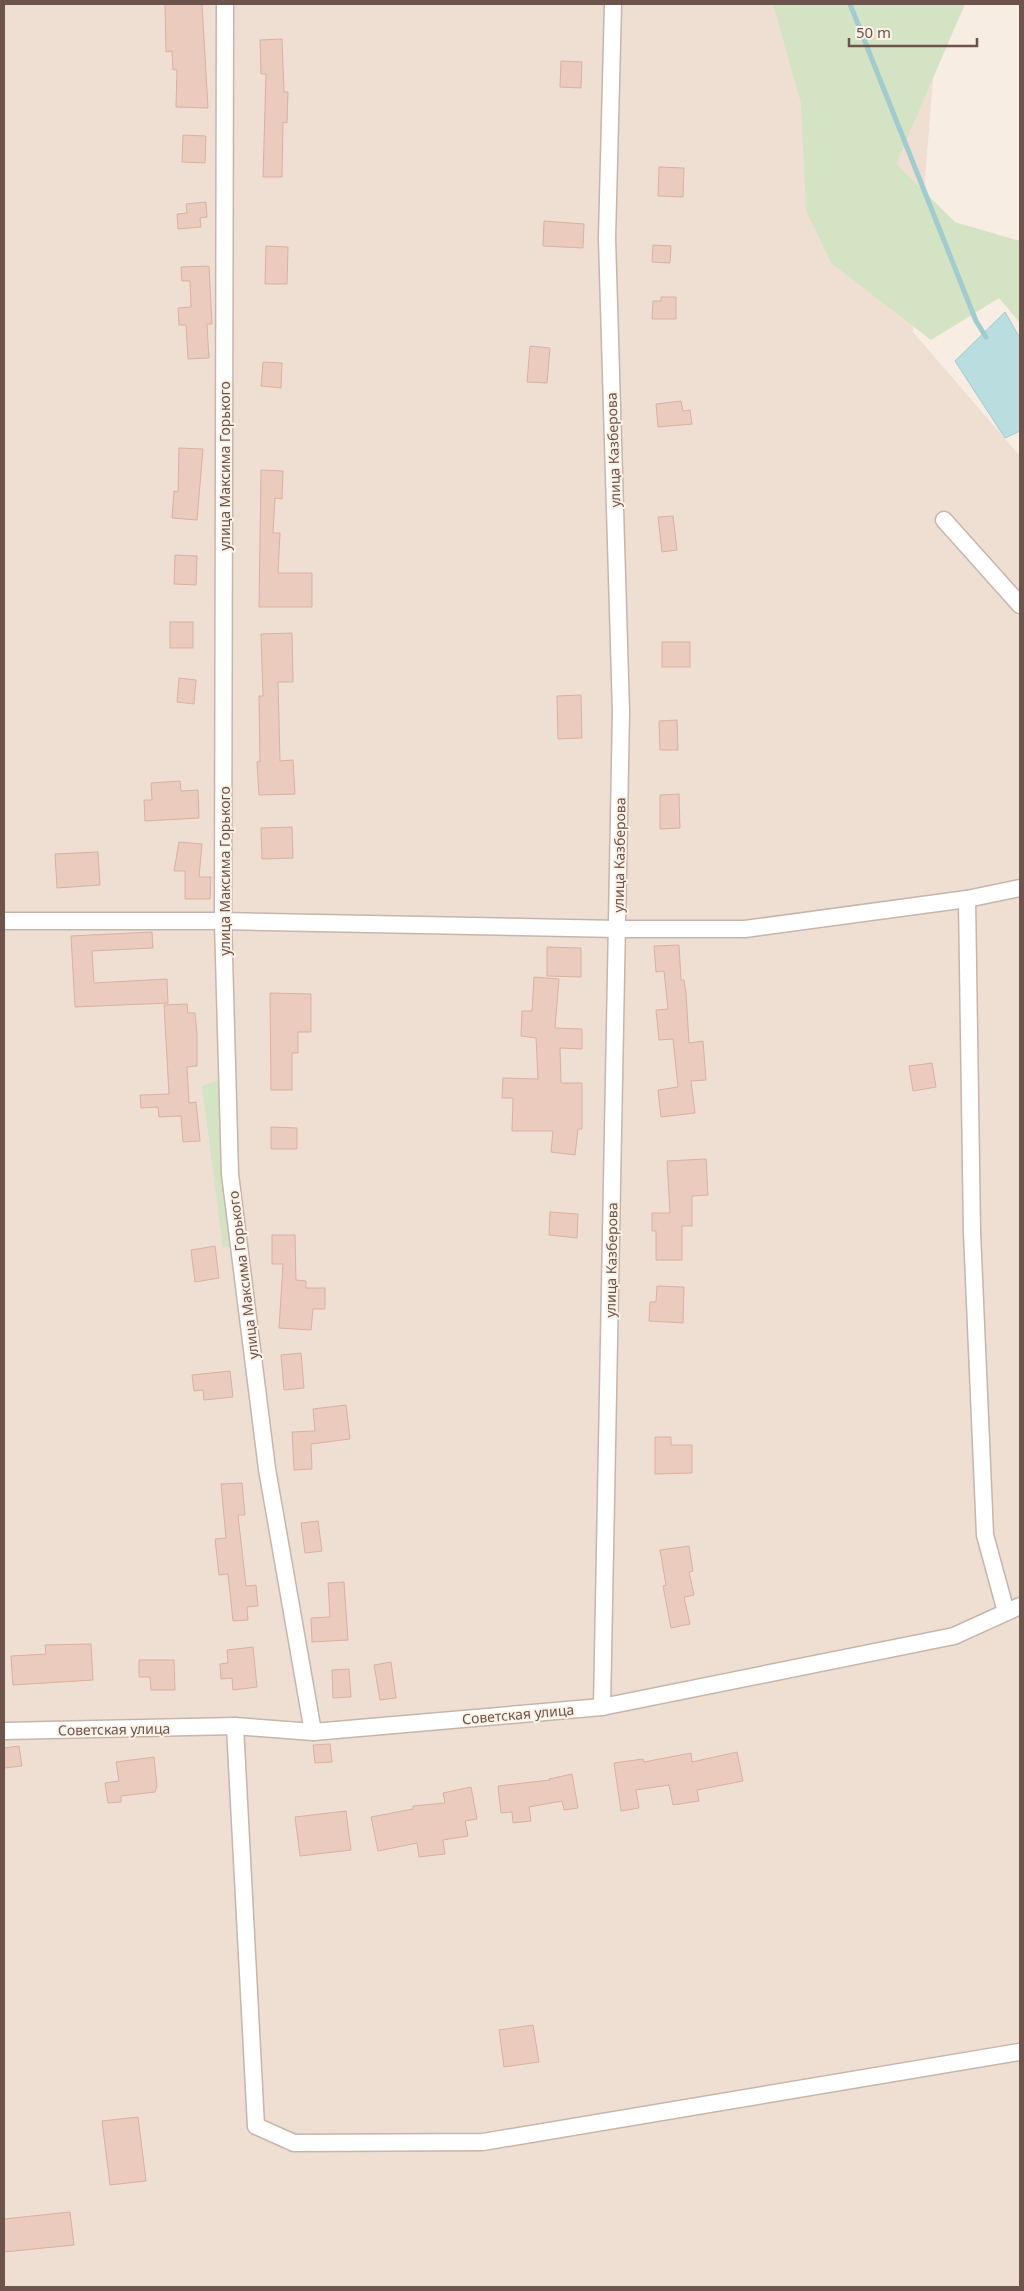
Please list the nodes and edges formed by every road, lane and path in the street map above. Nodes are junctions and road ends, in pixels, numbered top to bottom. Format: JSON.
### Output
{"nodes":[{"id":1,"x":225,"y":4,"type":"edge"},
{"id":2,"x":613,"y":4,"type":"edge"},
{"id":3,"x":944,"y":520,"type":"dead end"},
{"id":4,"x":1020,"y":605,"type":"edge"},
{"id":5,"x":1020,"y":888,"type":"edge"},
{"id":6,"x":967,"y":899,"type":"junction"},
{"id":7,"x":4,"y":921,"type":"edge"},
{"id":8,"x":223,"y":921,"type":"junction"},
{"id":9,"x":618,"y":929,"type":"junction"},
{"id":10,"x":1013,"y":1609,"type":"edge"},
{"id":11,"x":602,"y":1707,"type":"junction"},
{"id":12,"x":235,"y":1726,"type":"junction"},
{"id":13,"x":4,"y":1731,"type":"edge"},
{"id":14,"x":313,"y":1732,"type":"junction"},
{"id":15,"x":1018,"y":2052,"type":"dead end"}],
"edges":[{"from":1,"to":8,"type":"street","name":"улица Максима Горького"},
{"from":2,"to":9,"type":"street","name":"улица Казберова"},
{"from":3,"to":4,"type":"street"},
{"from":5,"to":6,"type":"street"},
{"from":6,"to":9,"type":"street"},
{"from":6,"to":10,"type":"street"},
{"from":7,"to":8,"type":"street"},
{"from":8,"to":9,"type":"street"},
{"from":8,"to":14,"type":"street","name":"улица Максима Горького"},
{"from":9,"to":11,"type":"street","name":"улица Казберова"},
{"from":10,"to":11,"type":"street","name":"Советская улица"},
{"from":11,"to":14,"type":"street","name":"Советская улица"},
{"from":12,"to":13,"type":"street","name":"Советская улица"},
{"from":12,"to":14,"type":"street","name":"Советская улица"},
{"from":12,"to":15,"type":"street"}]}
